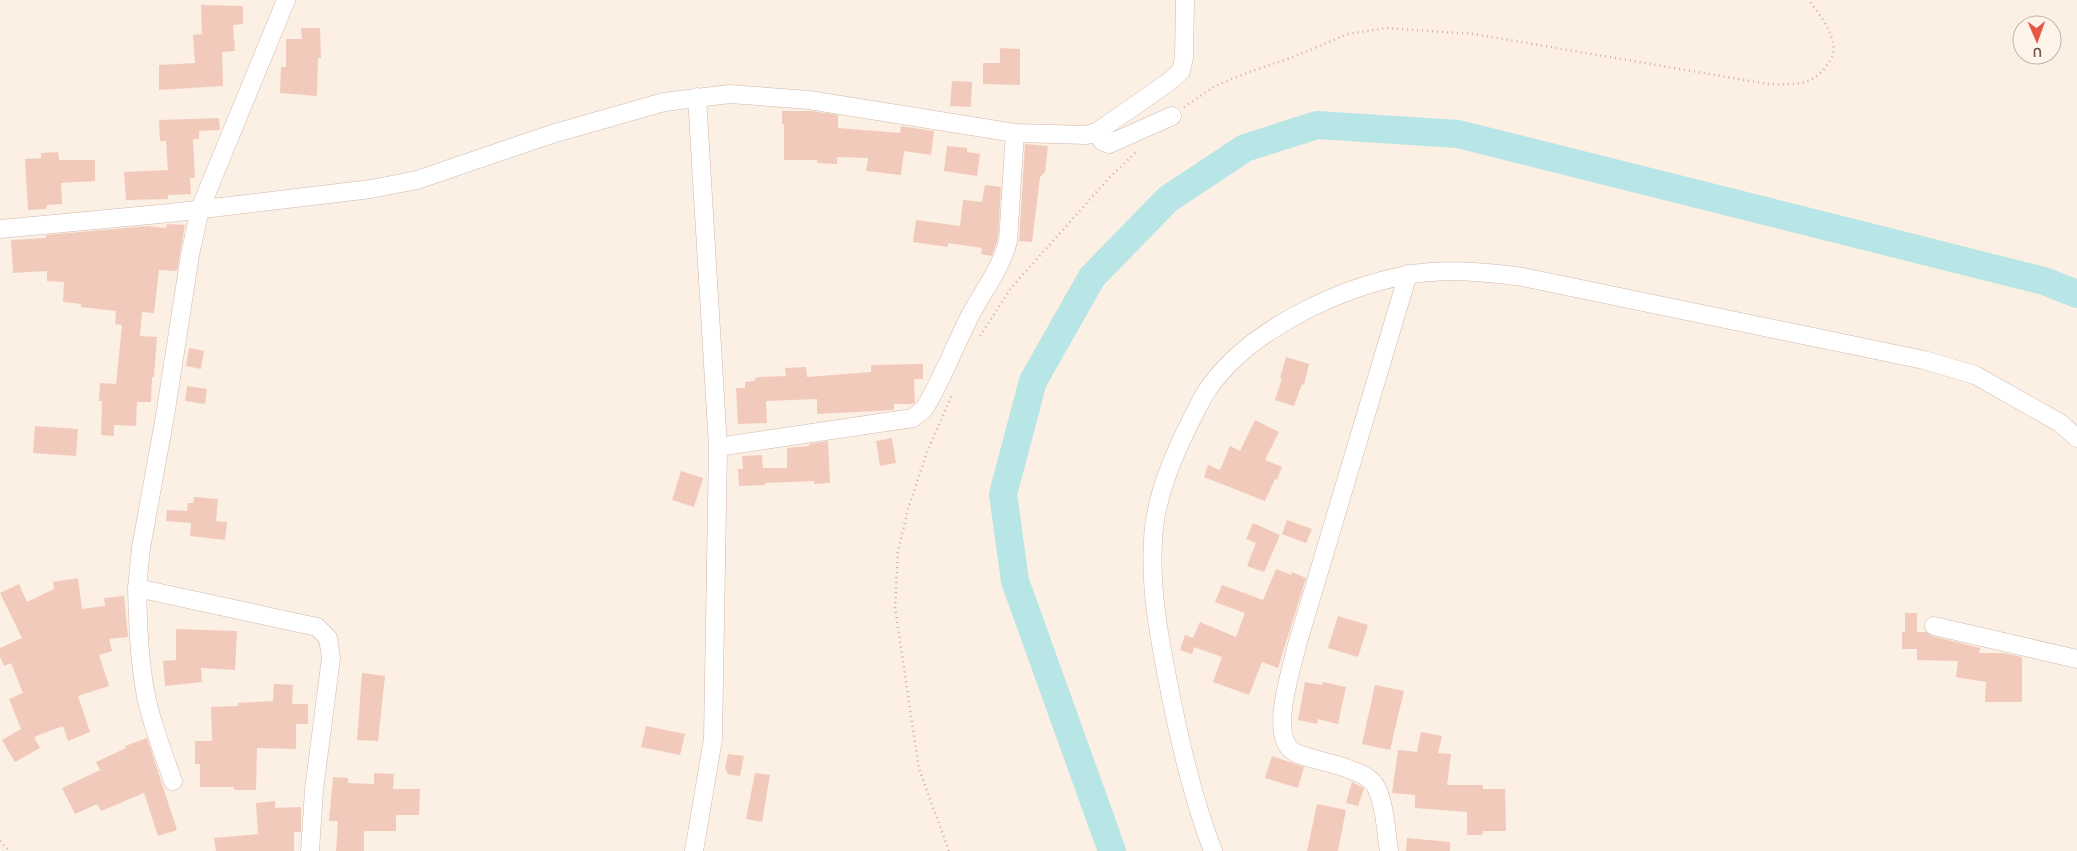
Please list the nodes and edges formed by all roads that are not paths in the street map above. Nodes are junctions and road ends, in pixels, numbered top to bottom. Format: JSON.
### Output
{"nodes":[{"id":1,"x":286,"y":0,"type":"edge"},
{"id":2,"x":1185,"y":0,"type":"edge"},
{"id":3,"x":697,"y":97,"type":"junction"},
{"id":4,"x":1172,"y":116,"type":"road end"},
{"id":5,"x":1097,"y":132,"type":"junction"},
{"id":6,"x":1015,"y":133,"type":"junction"},
{"id":7,"x":200,"y":209,"type":"junction"},
{"id":8,"x":0,"y":229,"type":"edge"},
{"id":9,"x":1408,"y":274,"type":"junction"},
{"id":10,"x":2077,"y":438,"type":"edge"},
{"id":11,"x":718,"y":447,"type":"junction"},
{"id":12,"x":137,"y":588,"type":"junction"},
{"id":13,"x":1934,"y":626,"type":"dead end"},
{"id":14,"x":2077,"y":658,"type":"edge"},
{"id":15,"x":173,"y":782,"type":"dead end"},
{"id":16,"x":310,"y":851,"type":"edge"},
{"id":17,"x":694,"y":851,"type":"edge"},
{"id":18,"x":1214,"y":851,"type":"edge"},
{"id":19,"x":1388,"y":851,"type":"edge"}],
"edges":[{"from":1,"to":7,"type":"street"},
{"from":2,"to":5,"type":"street"},
{"from":3,"to":6,"type":"street"},
{"from":3,"to":7,"type":"street"},
{"from":3,"to":11,"type":"street"},
{"from":4,"to":5,"type":"street"},
{"from":5,"to":6,"type":"street"},
{"from":6,"to":11,"type":"street"},
{"from":7,"to":8,"type":"street"},
{"from":7,"to":12,"type":"street"},
{"from":9,"to":10,"type":"street"},
{"from":9,"to":18,"type":"street"},
{"from":9,"to":19,"type":"street"},
{"from":11,"to":17,"type":"street"},
{"from":12,"to":15,"type":"street"},
{"from":12,"to":16,"type":"street"},
{"from":13,"to":14,"type":"street"}]}
